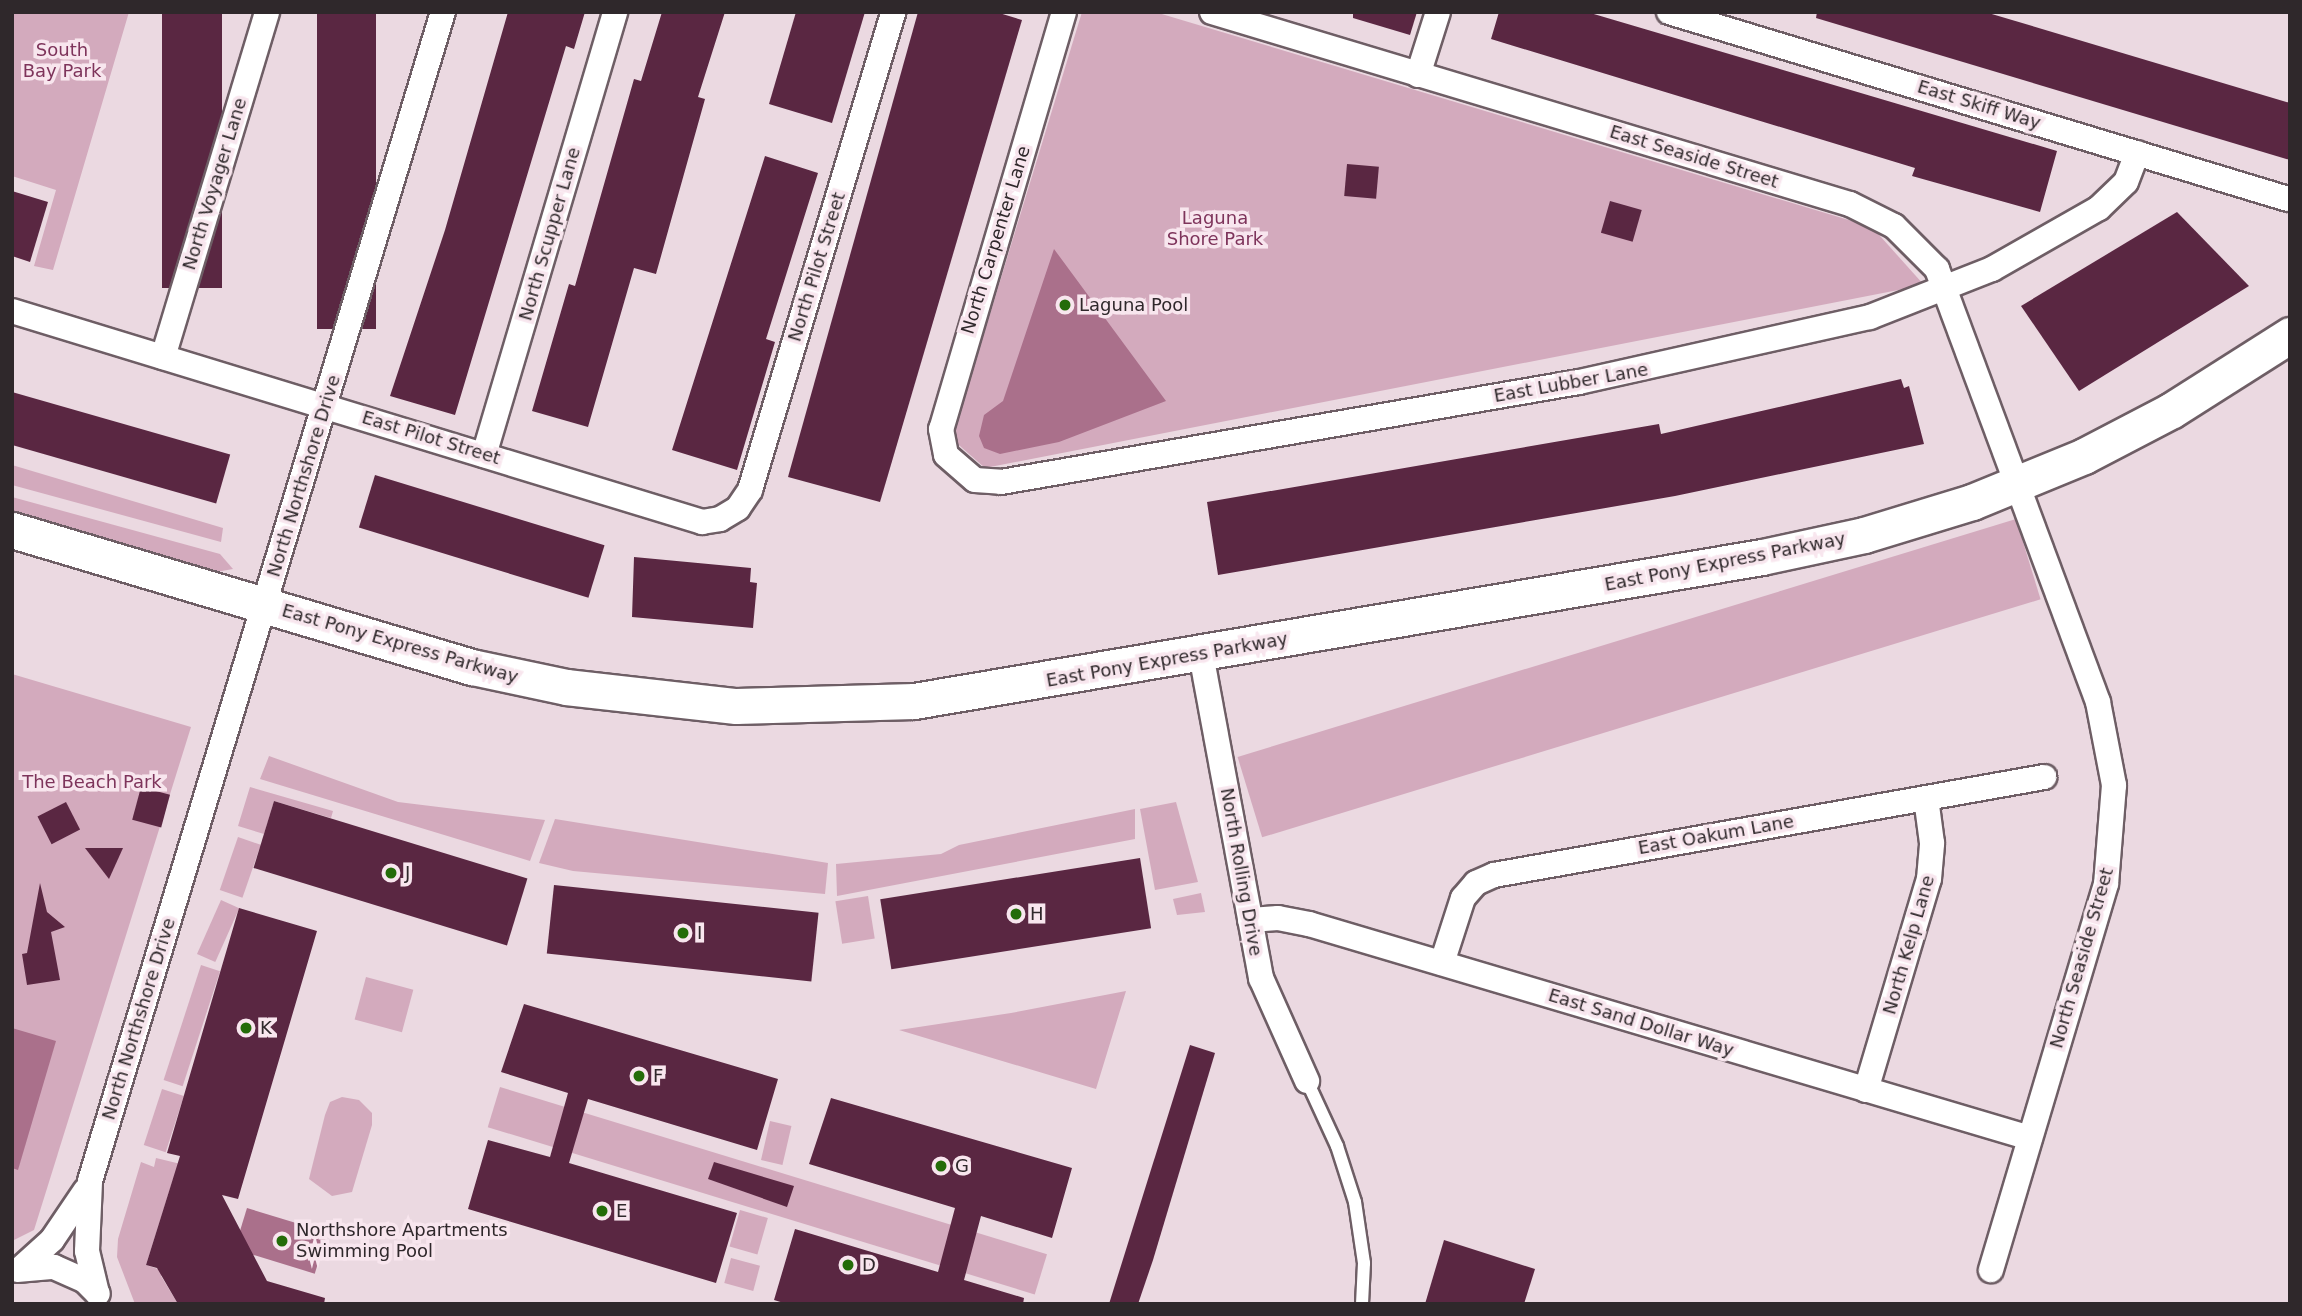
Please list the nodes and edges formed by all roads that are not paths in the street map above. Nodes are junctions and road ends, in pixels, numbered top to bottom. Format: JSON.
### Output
{"nodes":[{"id":1,"x":267,"y":12,"type":"edge"},
{"id":2,"x":443,"y":12,"type":"edge"},
{"id":3,"x":615,"y":12,"type":"edge"},
{"id":4,"x":893,"y":12,"type":"edge"},
{"id":5,"x":1064,"y":12,"type":"edge"},
{"id":6,"x":1212,"y":12,"type":"edge"},
{"id":7,"x":1438,"y":12,"type":"edge"},
{"id":8,"x":1669,"y":12,"type":"edge"},
{"id":9,"x":1418,"y":75,"type":"junction"},
{"id":10,"x":2137,"y":153,"type":"junction"},
{"id":11,"x":2288,"y":198,"type":"edge"},
{"id":12,"x":1946,"y":288,"type":"junction"},
{"id":13,"x":12,"y":311,"type":"edge"},
{"id":14,"x":2290,"y":335,"type":"edge"},
{"id":15,"x":163,"y":357,"type":"junction"},
{"id":16,"x":326,"y":405,"type":"junction"},
{"id":17,"x":484,"y":455,"type":"junction"},
{"id":18,"x":954,"y":466,"type":"joint"},
{"id":19,"x":2015,"y":485,"type":"junction"},
{"id":20,"x":729,"y":514,"type":"joint"},
{"id":21,"x":12,"y":530,"type":"edge"},
{"id":22,"x":263,"y":605,"type":"junction"},
{"id":23,"x":1201,"y":654,"type":"junction"},
{"id":24,"x":2044,"y":777,"type":"dead end"},
{"id":25,"x":1926,"y":798,"type":"junction"},
{"id":26,"x":1250,"y":920,"type":"junction"},
{"id":27,"x":1441,"y":963,"type":"junction"},
{"id":28,"x":1307,"y":1082,"type":"joint"},
{"id":29,"x":1866,"y":1090,"type":"junction"},
{"id":30,"x":2030,"y":1138,"type":"junction"},
{"id":31,"x":90,"y":1181,"type":"junction"},
{"id":32,"x":1991,"y":1270,"type":"dead end"},
{"id":33,"x":16,"y":1271,"type":"edge"},
{"id":34,"x":100,"y":1298,"type":"edge"},
{"id":35,"x":1363,"y":1304,"type":"edge"}],
"edges":[{"from":1,"to":15,"type":"street","name":"North Voyager Lane"},
{"from":2,"to":16,"type":"street","name":"North Northshore Drive"},
{"from":3,"to":17,"type":"street","name":"North Scupper Lane"},
{"from":4,"to":20,"type":"street","name":"North Pilot Street"},
{"from":5,"to":18,"type":"street","name":"North Carpenter Lane"},
{"from":6,"to":9,"type":"street","name":"East Seaside Street"},
{"from":7,"to":9,"type":"street"},
{"from":8,"to":10,"type":"street","name":"East Skiff Way"},
{"from":9,"to":12,"type":"street","name":"East Seaside Street"},
{"from":10,"to":11,"type":"street","name":"East Skiff Way"},
{"from":10,"to":12,"type":"street","name":"East Lubber Lane"},
{"from":12,"to":18,"type":"street","name":"East Lubber Lane"},
{"from":12,"to":19,"type":"street","name":"East Seaside Street"},
{"from":13,"to":15,"type":"street","name":"East Pilot Street"},
{"from":14,"to":19,"type":"main road","name":"East Pony Express Parkway"},
{"from":15,"to":16,"type":"street","name":"East Pilot Street"},
{"from":16,"to":17,"type":"street","name":"East Pilot Street"},
{"from":16,"to":22,"type":"street","name":"North Northshore Drive"},
{"from":17,"to":20,"type":"street","name":"East Pilot Street"},
{"from":19,"to":23,"type":"main road","name":"East Pony Express Parkway"},
{"from":19,"to":30,"type":"street","name":"North Seaside Street"},
{"from":21,"to":22,"type":"main road","name":"East Pony Express Parkway"},
{"from":22,"to":23,"type":"main road","name":"East Pony Express Parkway"},
{"from":22,"to":31,"type":"street","name":"North Northshore Drive"},
{"from":23,"to":26,"type":"street","name":"North Rolling Drive"},
{"from":24,"to":25,"type":"street","name":"East Oakum Lane"},
{"from":25,"to":27,"type":"street","name":"East Oakum Lane"},
{"from":25,"to":29,"type":"street","name":"North Kelp Lane"},
{"from":26,"to":27,"type":"street","name":"East Sand Dollar Way"},
{"from":26,"to":28,"type":"street","name":"North Rolling Drive"},
{"from":27,"to":29,"type":"street","name":"East Sand Dollar Way"},
{"from":28,"to":35,"type":"lane"},
{"from":29,"to":30,"type":"street","name":"East Sand Dollar Way"},
{"from":30,"to":32,"type":"street","name":"North Seaside Street"},
{"from":31,"to":33,"type":"street","name":"North Northshore Drive"},
{"from":31,"to":34,"type":"street","name":"North Northshore Drive"},
{"from":33,"to":34,"type":"street"}]}
